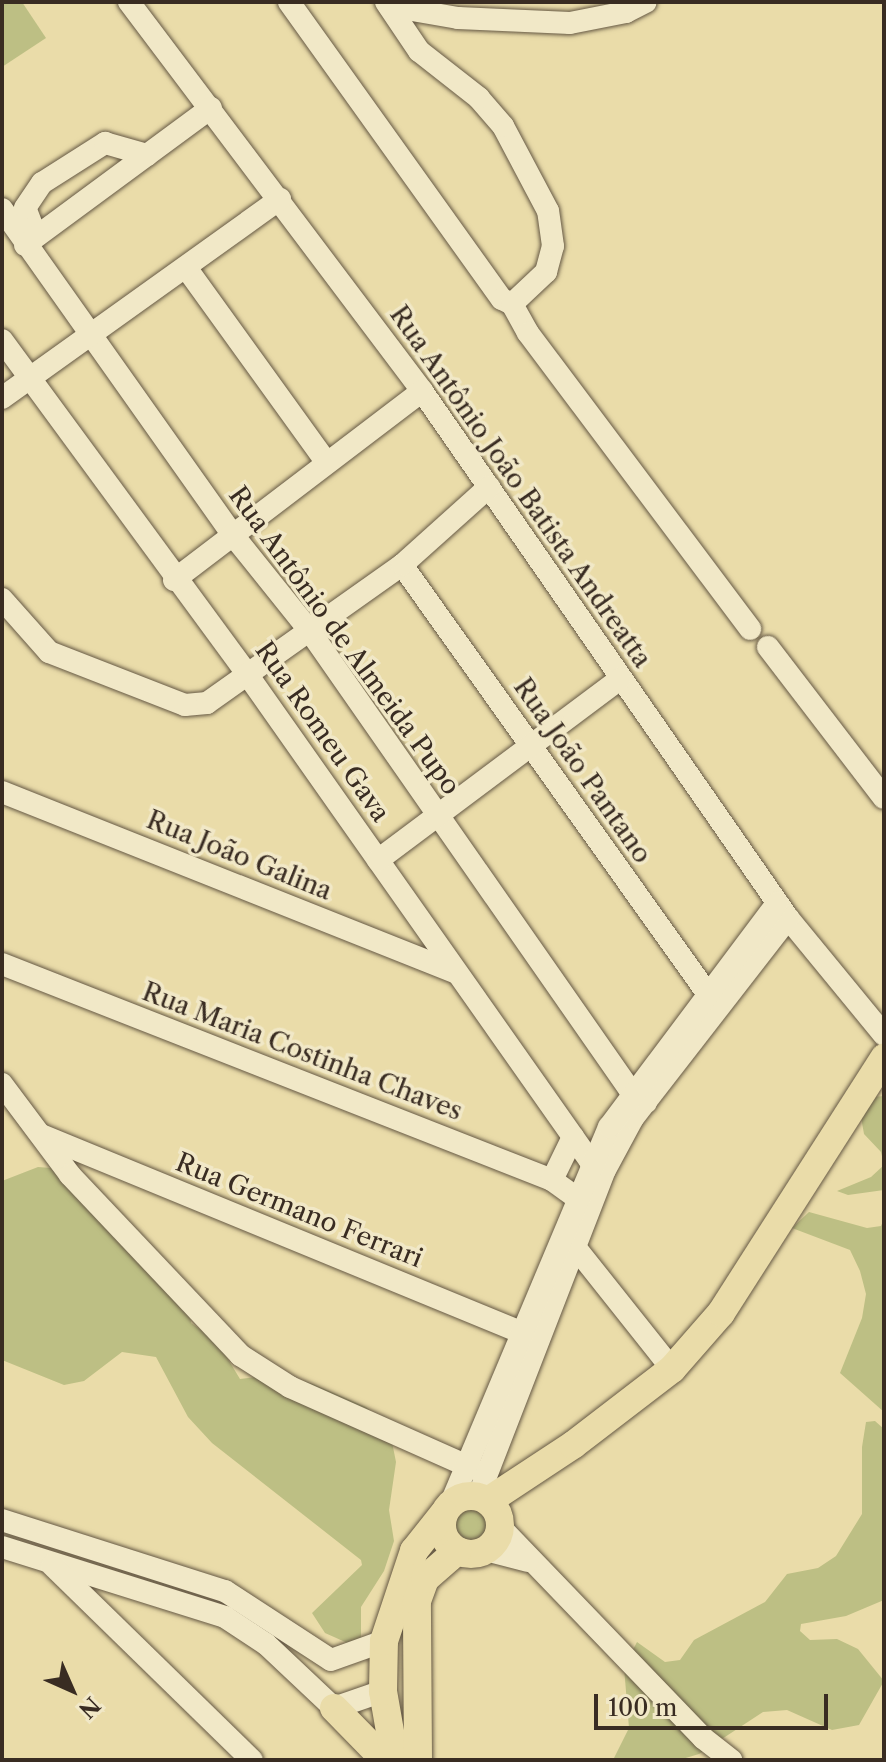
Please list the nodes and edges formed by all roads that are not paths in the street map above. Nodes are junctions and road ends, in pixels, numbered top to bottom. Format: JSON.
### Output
{"nodes":[{"id":1,"x":129,"y":2,"type":"edge"},
{"id":2,"x":289,"y":2,"type":"edge"},
{"id":3,"x":646,"y":2,"type":"edge"},
{"id":4,"x":388,"y":4,"type":"edge"},
{"id":5,"x":495,"y":11,"type":"edge"},
{"id":6,"x":211,"y":108,"type":"junction"},
{"id":7,"x":147,"y":155,"type":"junction"},
{"id":8,"x":280,"y":199,"type":"junction"},
{"id":9,"x":2,"y":209,"type":"edge"},
{"id":10,"x":30,"y":240,"type":"junction"},
{"id":11,"x":187,"y":269,"type":"junction"},
{"id":12,"x":507,"y":302,"type":"junction"},
{"id":13,"x":90,"y":334,"type":"junction"},
{"id":14,"x":2,"y":340,"type":"edge"},
{"id":15,"x":28,"y":377,"type":"junction"},
{"id":16,"x":422,"y":391,"type":"junction"},
{"id":17,"x":2,"y":398,"type":"edge"},
{"id":18,"x":325,"y":460,"type":"junction"},
{"id":19,"x":489,"y":487,"type":"junction"},
{"id":20,"x":232,"y":534,"type":"junction"},
{"id":21,"x":402,"y":565,"type":"junction"},
{"id":22,"x":174,"y":580,"type":"junction"},
{"id":23,"x":2,"y":599,"type":"edge"},
{"id":24,"x":750,"y":629,"type":"dead end"},
{"id":25,"x":309,"y":630,"type":"junction"},
{"id":26,"x":768,"y":647,"type":"dead end"},
{"id":27,"x":247,"y":674,"type":"junction"},
{"id":28,"x":620,"y":679,"type":"junction"},
{"id":29,"x":530,"y":745,"type":"junction"},
{"id":30,"x":2,"y":792,"type":"edge"},
{"id":31,"x":884,"y":798,"type":"edge"},
{"id":32,"x":435,"y":817,"type":"junction"},
{"id":33,"x":378,"y":860,"type":"junction"},
{"id":34,"x":782,"y":911,"type":"junction"},
{"id":35,"x":2,"y":964,"type":"edge"},
{"id":36,"x":456,"y":973,"type":"junction"},
{"id":37,"x":712,"y":1002,"type":"junction"},
{"id":38,"x":884,"y":1035,"type":"edge"},
{"id":39,"x":880,"y":1071,"type":"edge"},
{"id":40,"x":2,"y":1084,"type":"edge"},
{"id":41,"x":639,"y":1097,"type":"junction"},
{"id":42,"x":40,"y":1135,"type":"junction"},
{"id":43,"x":573,"y":1137,"type":"junction"},
{"id":44,"x":598,"y":1166,"type":"junction"},
{"id":45,"x":552,"y":1180,"type":"junction"},
{"id":46,"x":577,"y":1198,"type":"junction"},
{"id":47,"x":575,"y":1247,"type":"junction"},
{"id":48,"x":529,"y":1336,"type":"junction"},
{"id":49,"x":672,"y":1369,"type":"junction"},
{"id":50,"x":461,"y":1467,"type":"junction"},
{"id":51,"x":447,"y":1509,"type":"junction"},
{"id":52,"x":490,"y":1511,"type":"junction"},
{"id":53,"x":2,"y":1520,"type":"edge"},
{"id":54,"x":49,"y":1535,"type":"junction"},
{"id":55,"x":2,"y":1547,"type":"edge"},
{"id":56,"x":457,"y":1551,"type":"junction"},
{"id":57,"x":47,"y":1560,"type":"junction"},
{"id":58,"x":116,"y":1581,"type":"junction"},
{"id":59,"x":99,"y":1607,"type":"junction"},
{"id":60,"x":384,"y":1641,"type":"junction"},
{"id":61,"x":416,"y":1663,"type":"junction"},
{"id":62,"x":383,"y":1691,"type":"junction"},
{"id":63,"x":334,"y":1708,"type":"junction"},
{"id":64,"x":252,"y":1760,"type":"edge"},
{"id":65,"x":385,"y":1760,"type":"edge"},
{"id":66,"x":395,"y":1760,"type":"edge"},
{"id":67,"x":418,"y":1760,"type":"edge"},
{"id":68,"x":731,"y":1760,"type":"edge"}],
"edges":[{"from":1,"to":6,"type":"street","name":"Rua Antônio João Batista Andreatta"},
{"from":2,"to":12,"type":"street"},
{"from":3,"to":5,"type":"street"},
{"from":4,"to":5,"type":"street"},
{"from":4,"to":12,"type":"street"},
{"from":6,"to":7,"type":"street"},
{"from":6,"to":8,"type":"street","name":"Rua Antônio João Batista Andreatta"},
{"from":7,"to":10,"type":"street"},
{"from":7,"to":10,"type":"street"},
{"from":8,"to":11,"type":"street"},
{"from":8,"to":16,"type":"street","name":"Rua Antônio João Batista Andreatta"},
{"from":9,"to":10,"type":"street","name":"Rua Antônio de Almeida Pupo"},
{"from":10,"to":13,"type":"street","name":"Rua Antônio de Almeida Pupo"},
{"from":11,"to":13,"type":"street"},
{"from":11,"to":18,"type":"street"},
{"from":12,"to":24,"type":"street"},
{"from":13,"to":15,"type":"street"},
{"from":13,"to":20,"type":"street","name":"Rua Antônio de Almeida Pupo"},
{"from":14,"to":15,"type":"street","name":"Rua Romeu Gava"},
{"from":15,"to":17,"type":"street"},
{"from":15,"to":22,"type":"street","name":"Rua Romeu Gava"},
{"from":16,"to":18,"type":"street"},
{"from":16,"to":19,"type":"street","name":"Rua Antônio João Batista Andreatta"},
{"from":18,"to":20,"type":"street"},
{"from":19,"to":21,"type":"street"},
{"from":19,"to":28,"type":"street","name":"Rua Antônio João Batista Andreatta"},
{"from":20,"to":22,"type":"street"},
{"from":20,"to":25,"type":"street","name":"Rua Antônio de Almeida Pupo"},
{"from":21,"to":25,"type":"street"},
{"from":21,"to":29,"type":"street","name":"Rua João Pantano"},
{"from":22,"to":27,"type":"street","name":"Rua Romeu Gava"},
{"from":23,"to":27,"type":"street"},
{"from":25,"to":27,"type":"street"},
{"from":25,"to":32,"type":"street","name":"Rua Antônio de Almeida Pupo"},
{"from":26,"to":31,"type":"street"},
{"from":27,"to":33,"type":"street","name":"Rua Romeu Gava"},
{"from":28,"to":29,"type":"street"},
{"from":28,"to":34,"type":"street","name":"Rua Antônio João Batista Andreatta"},
{"from":29,"to":32,"type":"street"},
{"from":29,"to":37,"type":"street","name":"Rua João Pantano"},
{"from":30,"to":36,"type":"street","name":"Rua João Galina"},
{"from":32,"to":33,"type":"street"},
{"from":32,"to":41,"type":"street","name":"Rua Antônio de Almeida Pupo"},
{"from":33,"to":36,"type":"street","name":"Rua Romeu Gava"},
{"from":34,"to":37,"type":"street"},
{"from":34,"to":38,"type":"street","name":"Rua Antônio João Batista Andreatta"},
{"from":35,"to":45,"type":"street","name":"Rua Maria Costinha Chaves"},
{"from":36,"to":43,"type":"street","name":"Rua Romeu Gava"},
{"from":37,"to":41,"type":"street"},
{"from":39,"to":49,"type":"main road"},
{"from":40,"to":42,"type":"street"},
{"from":41,"to":44,"type":"street"},
{"from":42,"to":48,"type":"street","name":"Rua Germano Ferrari"},
{"from":42,"to":50,"type":"street"},
{"from":43,"to":44,"type":"street","name":"Rua Romeu Gava"},
{"from":43,"to":45,"type":"street"},
{"from":44,"to":46,"type":"street"},
{"from":44,"to":47,"type":"street"},
{"from":45,"to":46,"type":"street","name":"Rua Maria Costinha Chaves"},
{"from":46,"to":48,"type":"street"},
{"from":47,"to":48,"type":"street"},
{"from":47,"to":49,"type":"street"},
{"from":48,"to":50,"type":"street"},
{"from":48,"to":52,"type":"street"},
{"from":49,"to":52,"type":"main road"},
{"from":50,"to":51,"type":"street"},
{"from":50,"to":52,"type":"street"},
{"from":51,"to":52,"type":"main road"},
{"from":51,"to":56,"type":"main road"},
{"from":51,"to":60,"type":"main road"},
{"from":52,"to":56,"type":"main road"},
{"from":52,"to":68,"type":"street"},
{"from":53,"to":54,"type":"street"},
{"from":54,"to":57,"type":"street"},
{"from":54,"to":60,"type":"street"},
{"from":55,"to":57,"type":"street"},
{"from":56,"to":61,"type":"main road"},
{"from":57,"to":58,"type":"street"},
{"from":57,"to":59,"type":"street"},
{"from":58,"to":59,"type":"street"},
{"from":58,"to":63,"type":"street"},
{"from":59,"to":64,"type":"street"},
{"from":60,"to":62,"type":"main road"},
{"from":61,"to":62,"type":"main road"},
{"from":61,"to":67,"type":"main road"},
{"from":62,"to":63,"type":"street"},
{"from":62,"to":66,"type":"main road"},
{"from":63,"to":65,"type":"main road"}]}
